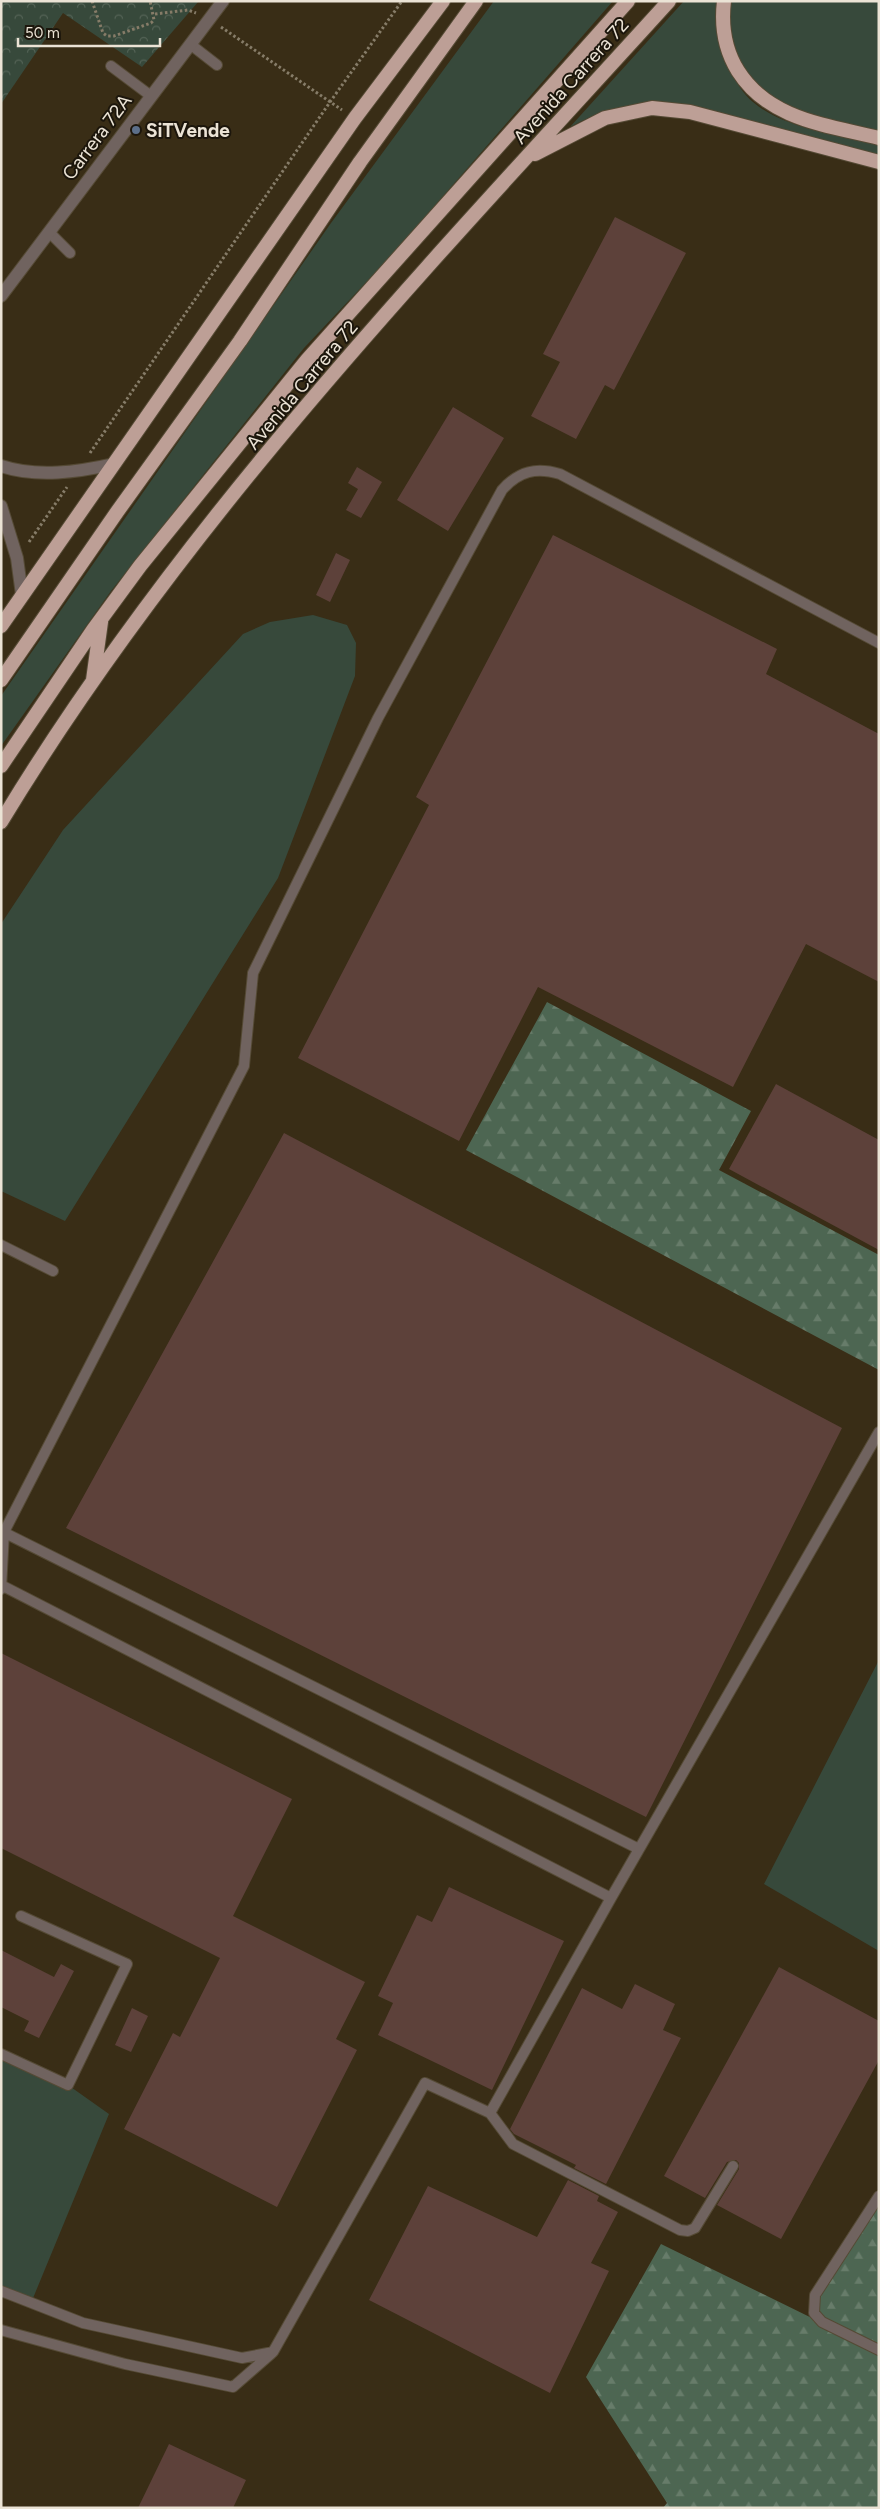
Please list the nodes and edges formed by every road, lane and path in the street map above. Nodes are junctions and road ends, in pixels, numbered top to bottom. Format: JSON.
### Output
{"nodes":[{"id":1,"x":92,"y":1,"type":"edge"},
{"id":2,"x":150,"y":1,"type":"edge"},
{"id":3,"x":223,"y":1,"type":"edge"},
{"id":4,"x":402,"y":1,"type":"edge"},
{"id":5,"x":442,"y":1,"type":"edge"},
{"id":6,"x":476,"y":1,"type":"edge"},
{"id":7,"x":628,"y":1,"type":"edge"},
{"id":8,"x":669,"y":1,"type":"edge"},
{"id":9,"x":724,"y":1,"type":"edge"},
{"id":10,"x":155,"y":14,"type":"junction"},
{"id":11,"x":209,"y":18,"type":"junction"},
{"id":12,"x":190,"y":44,"type":"junction"},
{"id":13,"x":217,"y":65,"type":"dead end"},
{"id":14,"x":111,"y":66,"type":"dead end"},
{"id":15,"x":152,"y":96,"type":"junction"},
{"id":16,"x":330,"y":102,"type":"junction"},
{"id":17,"x":355,"y":118,"type":"junction"},
{"id":18,"x":879,"y":138,"type":"edge"},
{"id":19,"x":526,"y":159,"type":"junction"},
{"id":20,"x":879,"y":162,"type":"edge"},
{"id":21,"x":49,"y":232,"type":"junction"},
{"id":22,"x":70,"y":253,"type":"dead end"},
{"id":23,"x":3,"y":290,"type":"edge"},
{"id":24,"x":114,"y":464,"type":"junction"},
{"id":25,"x":1,"y":466,"type":"edge"},
{"id":26,"x":78,"y":470,"type":"junction"},
{"id":27,"x":1,"y":506,"type":"edge"},
{"id":28,"x":17,"y":558,"type":"junction"},
{"id":29,"x":22,"y":595,"type":"junction"},
{"id":30,"x":101,"y":620,"type":"junction"},
{"id":31,"x":1,"y":626,"type":"edge"},
{"id":32,"x":879,"y":643,"type":"edge"},
{"id":33,"x":1,"y":680,"type":"edge"},
{"id":34,"x":92,"y":684,"type":"junction"},
{"id":35,"x":1,"y":766,"type":"edge"},
{"id":36,"x":1,"y":822,"type":"edge"},
{"id":37,"x":1,"y":1246,"type":"edge"},
{"id":38,"x":52,"y":1271,"type":"dead end"},
{"id":39,"x":879,"y":1432,"type":"edge"},
{"id":40,"x":2,"y":1531,"type":"edge"},
{"id":41,"x":2,"y":1586,"type":"edge"},
{"id":42,"x":639,"y":1849,"type":"junction"},
{"id":43,"x":610,"y":1898,"type":"junction"},
{"id":44,"x":21,"y":1916,"type":"dead end"},
{"id":45,"x":1,"y":2054,"type":"edge"},
{"id":46,"x":490,"y":2113,"type":"junction"},
{"id":47,"x":733,"y":2166,"type":"dead end"},
{"id":48,"x":879,"y":2196,"type":"edge"},
{"id":49,"x":1,"y":2291,"type":"edge"},
{"id":50,"x":1,"y":2330,"type":"edge"},
{"id":51,"x":879,"y":2350,"type":"edge"},
{"id":52,"x":273,"y":2352,"type":"junction"}],
"edges":[{"from":1,"to":10,"type":"path"},
{"from":2,"to":10,"type":"path"},
{"from":3,"to":11,"type":"street","name":"Carrera 72A"},
{"from":4,"to":16,"type":"path"},
{"from":5,"to":17,"type":"highway"},
{"from":6,"to":33,"type":"highway"},
{"from":7,"to":30,"type":"highway","name":"Avenida Carrera 72"},
{"from":8,"to":19,"type":"highway","name":"Avenida Carrera 72"},
{"from":9,"to":18,"type":"highway"},
{"from":10,"to":11,"type":"path"},
{"from":11,"to":12,"type":"street","name":"Carrera 72A"},
{"from":11,"to":16,"type":"path"},
{"from":12,"to":13,"type":"lane"},
{"from":12,"to":15,"type":"street","name":"Carrera 72A"},
{"from":14,"to":15,"type":"lane"},
{"from":15,"to":21,"type":"street","name":"Carrera 72A"},
{"from":16,"to":17,"type":"path"},
{"from":16,"to":26,"type":"path"},
{"from":17,"to":24,"type":"highway"},
{"from":19,"to":20,"type":"highway"},
{"from":19,"to":34,"type":"highway","name":"Avenida Carrera 72"},
{"from":21,"to":22,"type":"lane"},
{"from":21,"to":23,"type":"street","name":"Carrera 72A"},
{"from":24,"to":26,"type":"street"},
{"from":24,"to":29,"type":"highway"},
{"from":25,"to":26,"type":"street"},
{"from":26,"to":28,"type":"path"},
{"from":27,"to":28,"type":"street"},
{"from":28,"to":29,"type":"street"},
{"from":29,"to":31,"type":"highway"},
{"from":30,"to":34,"type":"highway"},
{"from":30,"to":35,"type":"highway","name":"Avenida Carrera 72"},
{"from":32,"to":40,"type":"lane"},
{"from":34,"to":36,"type":"highway","name":"Avenida Carrera 72"},
{"from":37,"to":38,"type":"lane"},
{"from":39,"to":42,"type":"lane"},
{"from":40,"to":41,"type":"lane"},
{"from":40,"to":42,"type":"lane"},
{"from":41,"to":43,"type":"lane"},
{"from":42,"to":43,"type":"lane"},
{"from":43,"to":46,"type":"lane"},
{"from":44,"to":45,"type":"lane"},
{"from":46,"to":47,"type":"lane"},
{"from":46,"to":52,"type":"lane"},
{"from":48,"to":51,"type":"lane"},
{"from":49,"to":52,"type":"lane"},
{"from":50,"to":52,"type":"lane"}]}
